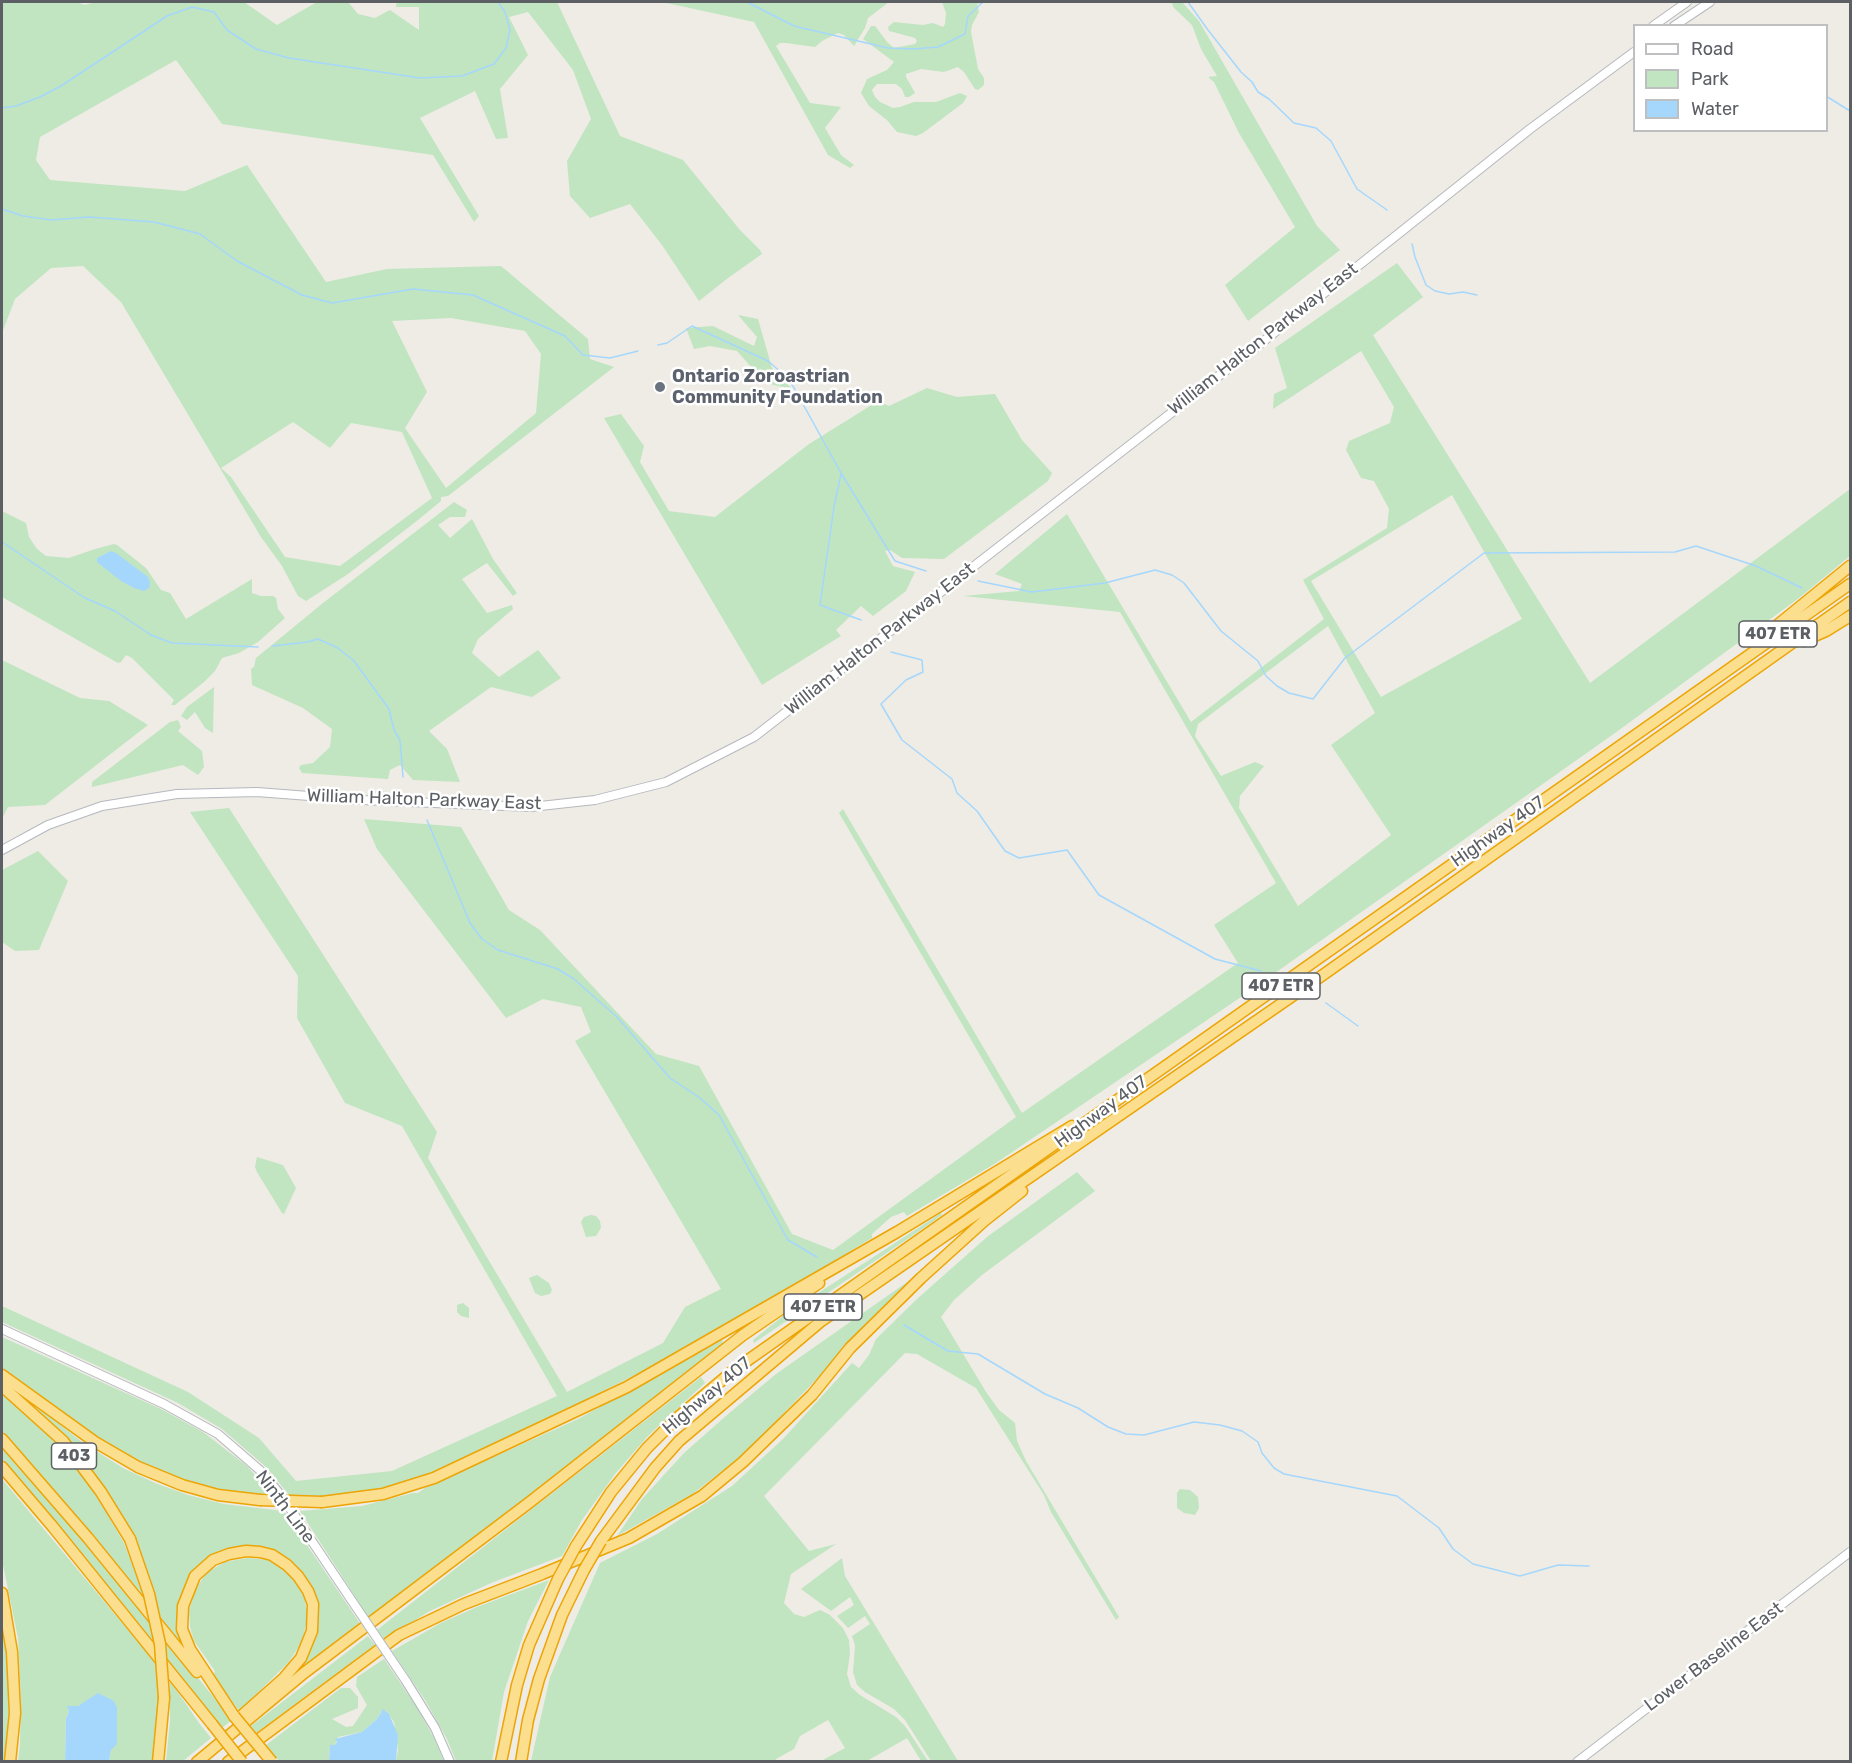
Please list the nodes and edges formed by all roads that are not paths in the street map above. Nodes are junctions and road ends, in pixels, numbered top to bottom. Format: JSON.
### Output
{"nodes":[{"id":1,"x":1687,"y":2,"type":"edge"},
{"id":2,"x":1710,"y":2,"type":"edge"},
{"id":3,"x":1656,"y":24,"type":"edge"},
{"id":4,"x":1677,"y":24,"type":"edge"},
{"id":5,"x":1633,"y":46,"type":"edge"},
{"id":6,"x":1633,"y":53,"type":"edge"},
{"id":7,"x":1619,"y":62,"type":"junction"},
{"id":8,"x":1851,"y":566,"type":"edge"},
{"id":9,"x":1851,"y":584,"type":"edge"},
{"id":10,"x":1851,"y":602,"type":"edge"},
{"id":11,"x":1851,"y":616,"type":"edge"},
{"id":12,"x":1783,"y":649,"type":"junction"},
{"id":13,"x":1705,"y":685,"type":"junction"},
{"id":14,"x":2,"y":850,"type":"edge"},
{"id":15,"x":1106,"y":1107,"type":"junction"},
{"id":16,"x":1114,"y":1119,"type":"junction"},
{"id":17,"x":879,"y":1242,"type":"junction"},
{"id":18,"x":2,"y":1329,"type":"edge"},
{"id":19,"x":2,"y":1375,"type":"edge"},
{"id":20,"x":2,"y":1386,"type":"edge"},
{"id":21,"x":2,"y":1439,"type":"edge"},
{"id":22,"x":2,"y":1467,"type":"edge"},
{"id":23,"x":1851,"y":1552,"type":"edge"},
{"id":24,"x":2,"y":1593,"type":"edge"},
{"id":25,"x":220,"y":1698,"type":"junction"},
{"id":26,"x":275,"y":1725,"type":"junction"},
{"id":27,"x":158,"y":1757,"type":"edge"},
{"id":28,"x":201,"y":1758,"type":"edge"},
{"id":29,"x":10,"y":1761,"type":"edge"},
{"id":30,"x":228,"y":1761,"type":"edge"},
{"id":31,"x":241,"y":1761,"type":"edge"},
{"id":32,"x":272,"y":1761,"type":"edge"},
{"id":33,"x":450,"y":1761,"type":"edge"},
{"id":34,"x":501,"y":1761,"type":"edge"},
{"id":35,"x":521,"y":1761,"type":"edge"},
{"id":36,"x":1577,"y":1761,"type":"edge"}],
"edges":[{"from":1,"to":3,"type":"main road"},
{"from":2,"to":4,"type":"main road"},
{"from":5,"to":7,"type":"main road","name":"William Halton Parkway East"},
{"from":6,"to":7,"type":"main road","name":"William Halton Parkway East"},
{"from":7,"to":14,"type":"main road","name":"William Halton Parkway East"},
{"from":8,"to":13,"type":"highway"},
{"from":9,"to":13,"type":"highway","name":"Highway 407","number":"407 ETR"},
{"from":10,"to":12,"type":"highway","name":"Highway 407","number":"407 ETR"},
{"from":11,"to":12,"type":"highway"},
{"from":12,"to":16,"type":"highway","name":"Highway 407","number":"407 ETR"},
{"from":13,"to":15,"type":"highway","name":"Highway 407","number":"407 ETR"},
{"from":15,"to":17,"type":"highway"},
{"from":15,"to":34,"type":"highway","name":"Highway 407","number":"407 ETR","bridge":true},
{"from":16,"to":26,"type":"highway"},
{"from":16,"to":35,"type":"highway","name":"Highway 407","number":"407 ETR","bridge":true},
{"from":17,"to":19,"type":"highway","bridge":true},
{"from":17,"to":28,"type":"highway"},
{"from":18,"to":33,"type":"main road","name":"Ninth Line","bridge":true},
{"from":20,"to":27,"type":"highway","number":"403","bridge":true},
{"from":21,"to":25,"type":"highway"},
{"from":22,"to":31,"type":"highway","bridge":true},
{"from":23,"to":36,"type":"main road","name":"Lower Baseline East"},
{"from":24,"to":29,"type":"highway"},
{"from":25,"to":28,"type":"highway"},
{"from":25,"to":32,"type":"highway","bridge":true},
{"from":26,"to":30,"type":"highway"},
{"from":26,"to":31,"type":"highway"}]}
